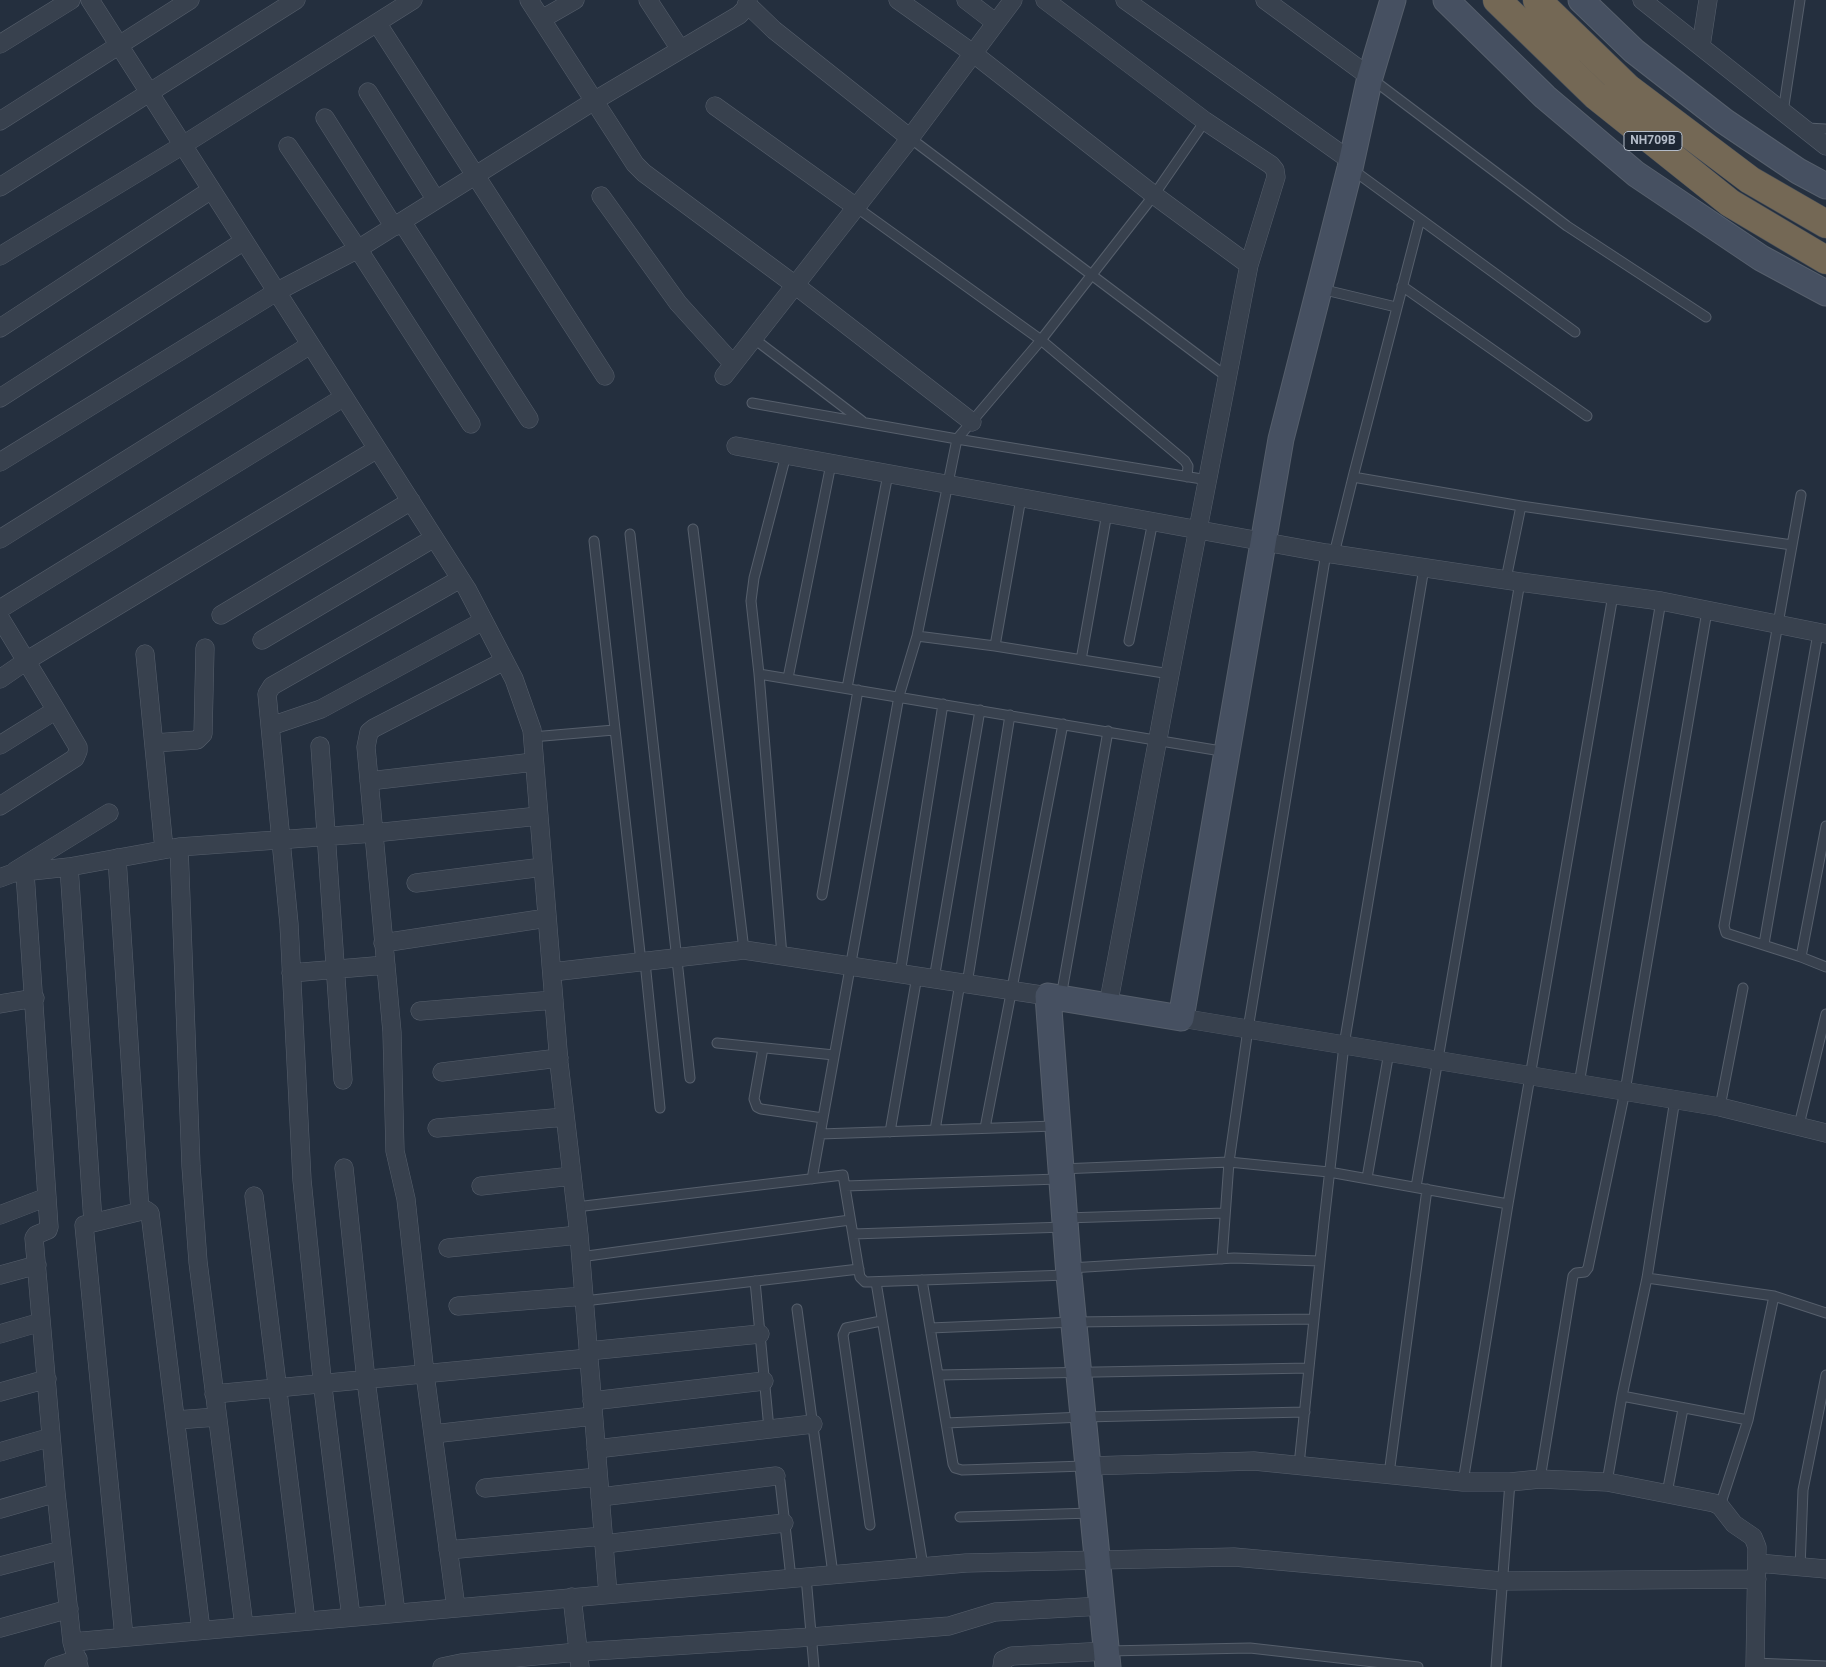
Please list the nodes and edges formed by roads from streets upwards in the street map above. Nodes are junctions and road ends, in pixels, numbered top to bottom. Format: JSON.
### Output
{"nodes":[{"id":1,"x":71,"y":0,"type":"edge"},
{"id":2,"x":90,"y":0,"type":"edge"},
{"id":3,"x":190,"y":0,"type":"edge"},
{"id":4,"x":296,"y":0,"type":"edge"},
{"id":5,"x":413,"y":0,"type":"edge"},
{"id":6,"x":529,"y":0,"type":"edge"},
{"id":7,"x":575,"y":0,"type":"edge"},
{"id":8,"x":648,"y":0,"type":"edge"},
{"id":9,"x":898,"y":0,"type":"edge"},
{"id":10,"x":966,"y":0,"type":"edge"},
{"id":11,"x":1013,"y":0,"type":"edge"},
{"id":12,"x":1045,"y":0,"type":"edge"},
{"id":13,"x":1125,"y":0,"type":"edge"},
{"id":14,"x":1265,"y":0,"type":"edge"},
{"id":15,"x":1393,"y":0,"type":"edge"},
{"id":16,"x":1446,"y":0,"type":"edge"},
{"id":17,"x":1497,"y":0,"type":"edge"},
{"id":18,"x":1537,"y":0,"type":"edge"},
{"id":19,"x":1581,"y":0,"type":"edge"},
{"id":20,"x":1642,"y":0,"type":"edge"},
{"id":21,"x":1708,"y":0,"type":"edge"},
{"id":22,"x":748,"y":3,"type":"edge"},
{"id":23,"x":542,"y":19,"type":"junction"},
{"id":24,"x":377,"y":23,"type":"junction"},
{"id":25,"x":996,"y":23,"type":"junction"},
{"id":26,"x":0,"y":44,"type":"edge"},
{"id":27,"x":119,"y":45,"type":"junction"},
{"id":28,"x":1701,"y":46,"type":"junction"},
{"id":29,"x":680,"y":49,"type":"junction"},
{"id":30,"x":974,"y":54,"type":"junction"},
{"id":31,"x":1370,"y":77,"type":"junction"},
{"id":32,"x":149,"y":92,"type":"junction"},
{"id":33,"x":368,"y":92,"type":"dead end"},
{"id":34,"x":594,"y":101,"type":"junction"},
{"id":35,"x":715,"y":106,"type":"dead end"},
{"id":36,"x":325,"y":118,"type":"dead end"},
{"id":37,"x":0,"y":121,"type":"edge"},
{"id":38,"x":910,"y":138,"type":"junction"},
{"id":39,"x":183,"y":145,"type":"junction"},
{"id":40,"x":288,"y":146,"type":"dead end"},
{"id":41,"x":1826,"y":146,"type":"edge"},
{"id":42,"x":1350,"y":164,"type":"junction"},
{"id":43,"x":476,"y":176,"type":"junction"},
{"id":44,"x":1826,"y":186,"type":"edge"},
{"id":45,"x":0,"y":187,"type":"edge"},
{"id":46,"x":211,"y":190,"type":"junction"},
{"id":47,"x":601,"y":196,"type":"dead end"},
{"id":48,"x":436,"y":200,"type":"junction"},
{"id":49,"x":856,"y":208,"type":"junction"},
{"id":50,"x":398,"y":224,"type":"junction"},
{"id":51,"x":1826,"y":224,"type":"edge"},
{"id":52,"x":244,"y":241,"type":"junction"},
{"id":53,"x":358,"y":249,"type":"junction"},
{"id":54,"x":0,"y":256,"type":"edge"},
{"id":55,"x":1826,"y":260,"type":"edge"},
{"id":56,"x":1249,"y":266,"type":"junction"},
{"id":57,"x":795,"y":285,"type":"junction"},
{"id":58,"x":276,"y":292,"type":"junction"},
{"id":59,"x":1826,"y":293,"type":"edge"},
{"id":60,"x":0,"y":328,"type":"edge"},
{"id":61,"x":310,"y":345,"type":"junction"},
{"id":62,"x":605,"y":376,"type":"dead end"},
{"id":63,"x":344,"y":397,"type":"junction"},
{"id":64,"x":0,"y":398,"type":"edge"},
{"id":65,"x":529,"y":419,"type":"dead end"},
{"id":66,"x":972,"y":422,"type":"road end"},
{"id":67,"x":471,"y":424,"type":"dead end"},
{"id":68,"x":736,"y":446,"type":"dead end"},
{"id":69,"x":377,"y":449,"type":"junction"},
{"id":70,"x":0,"y":462,"type":"edge"},
{"id":71,"x":411,"y":502,"type":"junction"},
{"id":72,"x":1198,"y":529,"type":"junction"},
{"id":73,"x":434,"y":538,"type":"junction"},
{"id":74,"x":0,"y":539,"type":"edge"},
{"id":75,"x":1263,"y":541,"type":"junction"},
{"id":76,"x":460,"y":579,"type":"junction"},
{"id":77,"x":0,"y":609,"type":"edge"},
{"id":78,"x":221,"y":615,"type":"dead end"},
{"id":79,"x":0,"y":618,"type":"edge"},
{"id":80,"x":483,"y":620,"type":"junction"},
{"id":81,"x":1822,"y":634,"type":"edge"},
{"id":82,"x":262,"y":640,"type":"dead end"},
{"id":83,"x":205,"y":648,"type":"dead end"},
{"id":84,"x":145,"y":654,"type":"dead end"},
{"id":85,"x":26,"y":661,"type":"junction"},
{"id":86,"x":504,"y":661,"type":"junction"},
{"id":87,"x":0,"y":678,"type":"edge"},
{"id":88,"x":56,"y":710,"type":"junction"},
{"id":89,"x":270,"y":726,"type":"junction"},
{"id":90,"x":154,"y":743,"type":"junction"},
{"id":91,"x":0,"y":745,"type":"edge"},
{"id":92,"x":320,"y":746,"type":"dead end"},
{"id":93,"x":534,"y":762,"type":"junction"},
{"id":94,"x":369,"y":781,"type":"junction"},
{"id":95,"x":0,"y":806,"type":"edge"},
{"id":96,"x":109,"y":813,"type":"dead end"},
{"id":97,"x":539,"y":816,"type":"junction"},
{"id":98,"x":374,"y":833,"type":"junction"},
{"id":99,"x":326,"y":836,"type":"junction"},
{"id":100,"x":281,"y":840,"type":"junction"},
{"id":101,"x":171,"y":848,"type":"junction"},
{"id":102,"x":117,"y":858,"type":"junction"},
{"id":103,"x":69,"y":867,"type":"junction"},
{"id":104,"x":543,"y":867,"type":"junction"},
{"id":105,"x":12,"y":875,"type":"edge"},
{"id":106,"x":416,"y":883,"type":"dead end"},
{"id":107,"x":547,"y":918,"type":"junction"},
{"id":108,"x":382,"y":943,"type":"junction"},
{"id":109,"x":386,"y":965,"type":"junction"},
{"id":110,"x":335,"y":969,"type":"junction"},
{"id":111,"x":552,"y":972,"type":"junction"},
{"id":112,"x":291,"y":973,"type":"junction"},
{"id":113,"x":1055,"y":997,"type":"junction"},
{"id":114,"x":35,"y":998,"type":"junction"},
{"id":115,"x":554,"y":1000,"type":"junction"},
{"id":116,"x":0,"y":1004,"type":"edge"},
{"id":117,"x":1108,"y":1006,"type":"junction"},
{"id":118,"x":420,"y":1011,"type":"dead end"},
{"id":119,"x":1181,"y":1018,"type":"junction"},
{"id":120,"x":559,"y":1058,"type":"junction"},
{"id":121,"x":442,"y":1072,"type":"dead end"},
{"id":122,"x":342,"y":1080,"type":"dead end"},
{"id":123,"x":566,"y":1117,"type":"junction"},
{"id":124,"x":437,"y":1128,"type":"dead end"},
{"id":125,"x":1826,"y":1133,"type":"edge"},
{"id":126,"x":344,"y":1168,"type":"dead end"},
{"id":127,"x":572,"y":1176,"type":"junction"},
{"id":128,"x":481,"y":1186,"type":"dead end"},
{"id":129,"x":254,"y":1196,"type":"dead end"},
{"id":130,"x":47,"y":1197,"type":"junction"},
{"id":131,"x":140,"y":1211,"type":"junction"},
{"id":132,"x":0,"y":1215,"type":"edge"},
{"id":133,"x":93,"y":1222,"type":"junction"},
{"id":134,"x":578,"y":1235,"type":"junction"},
{"id":135,"x":448,"y":1248,"type":"dead end"},
{"id":136,"x":37,"y":1266,"type":"junction"},
{"id":137,"x":0,"y":1275,"type":"edge"},
{"id":138,"x":584,"y":1299,"type":"junction"},
{"id":139,"x":458,"y":1306,"type":"dead end"},
{"id":140,"x":41,"y":1322,"type":"junction"},
{"id":141,"x":0,"y":1334,"type":"edge"},
{"id":142,"x":760,"y":1334,"type":"road end"},
{"id":143,"x":588,"y":1355,"type":"junction"},
{"id":144,"x":425,"y":1374,"type":"junction"},
{"id":145,"x":46,"y":1379,"type":"junction"},
{"id":146,"x":366,"y":1380,"type":"junction"},
{"id":147,"x":764,"y":1381,"type":"road end"},
{"id":148,"x":322,"y":1384,"type":"junction"},
{"id":149,"x":277,"y":1388,"type":"junction"},
{"id":150,"x":0,"y":1392,"type":"edge"},
{"id":151,"x":214,"y":1394,"type":"junction"},
{"id":152,"x":593,"y":1409,"type":"junction"},
{"id":153,"x":217,"y":1417,"type":"junction"},
{"id":154,"x":176,"y":1420,"type":"junction"},
{"id":155,"x":813,"y":1424,"type":"road end"},
{"id":156,"x":433,"y":1434,"type":"junction"},
{"id":157,"x":51,"y":1437,"type":"junction"},
{"id":158,"x":596,"y":1449,"type":"junction"},
{"id":159,"x":0,"y":1452,"type":"edge"},
{"id":160,"x":1088,"y":1466,"type":"junction"},
{"id":161,"x":776,"y":1476,"type":"road end"},
{"id":162,"x":598,"y":1477,"type":"junction"},
{"id":163,"x":485,"y":1488,"type":"dead end"},
{"id":164,"x":56,"y":1493,"type":"junction"},
{"id":165,"x":600,"y":1497,"type":"junction"},
{"id":166,"x":0,"y":1509,"type":"edge"},
{"id":167,"x":784,"y":1523,"type":"road end"},
{"id":168,"x":604,"y":1540,"type":"junction"},
{"id":169,"x":62,"y":1550,"type":"junction"},
{"id":170,"x":448,"y":1550,"type":"junction"},
{"id":171,"x":1098,"y":1561,"type":"junction"},
{"id":172,"x":0,"y":1566,"type":"edge"},
{"id":173,"x":1826,"y":1569,"type":"edge"},
{"id":174,"x":1757,"y":1571,"type":"junction"},
{"id":175,"x":608,"y":1594,"type":"junction"},
{"id":176,"x":572,"y":1597,"type":"junction"},
{"id":177,"x":1102,"y":1606,"type":"junction"},
{"id":178,"x":456,"y":1608,"type":"junction"},
{"id":179,"x":68,"y":1609,"type":"junction"},
{"id":180,"x":396,"y":1613,"type":"junction"},
{"id":181,"x":351,"y":1617,"type":"junction"},
{"id":182,"x":306,"y":1621,"type":"junction"},
{"id":183,"x":244,"y":1626,"type":"junction"},
{"id":184,"x":0,"y":1628,"type":"edge"},
{"id":185,"x":201,"y":1630,"type":"junction"},
{"id":186,"x":124,"y":1637,"type":"junction"},
{"id":187,"x":72,"y":1642,"type":"junction"},
{"id":188,"x":1107,"y":1659,"type":"edge"},
{"id":189,"x":579,"y":1660,"type":"edge"},
{"id":190,"x":79,"y":1663,"type":"edge"},
{"id":191,"x":1755,"y":1665,"type":"edge"},
{"id":192,"x":54,"y":1667,"type":"edge"},
{"id":193,"x":442,"y":1667,"type":"edge"},
{"id":194,"x":1002,"y":1667,"type":"edge"}],
"edges":[{"from":1,"to":26,"type":"street"},
{"from":2,"to":27,"type":"street"},
{"from":3,"to":27,"type":"street"},
{"from":4,"to":32,"type":"street"},
{"from":5,"to":24,"type":"street"},
{"from":6,"to":23,"type":"street"},
{"from":7,"to":23,"type":"street"},
{"from":8,"to":29,"type":"street"},
{"from":9,"to":30,"type":"street"},
{"from":10,"to":25,"type":"street"},
{"from":11,"to":25,"type":"street"},
{"from":12,"to":56,"type":"street"},
{"from":13,"to":42,"type":"street"},
{"from":14,"to":31,"type":"street"},
{"from":15,"to":31,"type":"street"},
{"from":16,"to":59,"type":"street"},
{"from":17,"to":55,"type":"highway","number":"NH709B"},
{"from":18,"to":51,"type":"highway","number":"NH709B"},
{"from":19,"to":44,"type":"street"},
{"from":20,"to":28,"type":"street"},
{"from":21,"to":28,"type":"street"},
{"from":22,"to":29,"type":"street"},
{"from":22,"to":38,"type":"street"},
{"from":23,"to":34,"type":"street"},
{"from":24,"to":39,"type":"street"},
{"from":24,"to":43,"type":"street"},
{"from":25,"to":30,"type":"street"},
{"from":27,"to":32,"type":"street"},
{"from":27,"to":37,"type":"street"},
{"from":28,"to":41,"type":"street"},
{"from":29,"to":34,"type":"street"},
{"from":30,"to":38,"type":"street"},
{"from":30,"to":56,"type":"street"},
{"from":31,"to":42,"type":"street"},
{"from":32,"to":39,"type":"street"},
{"from":32,"to":45,"type":"street"},
{"from":33,"to":48,"type":"street"},
{"from":34,"to":43,"type":"street"},
{"from":34,"to":57,"type":"street"},
{"from":35,"to":49,"type":"street"},
{"from":36,"to":50,"type":"street"},
{"from":38,"to":49,"type":"street"},
{"from":39,"to":46,"type":"street"},
{"from":39,"to":54,"type":"street"},
{"from":40,"to":53,"type":"street"},
{"from":42,"to":75,"type":"street"},
{"from":43,"to":48,"type":"street"},
{"from":43,"to":62,"type":"street"},
{"from":46,"to":52,"type":"street"},
{"from":46,"to":60,"type":"street"},
{"from":47,"to":57,"type":"street"},
{"from":48,"to":50,"type":"street"},
{"from":49,"to":57,"type":"street"},
{"from":50,"to":53,"type":"street"},
{"from":50,"to":65,"type":"street"},
{"from":52,"to":58,"type":"street"},
{"from":52,"to":64,"type":"street"},
{"from":53,"to":58,"type":"street"},
{"from":53,"to":67,"type":"street"},
{"from":56,"to":72,"type":"street"},
{"from":57,"to":66,"type":"street"},
{"from":58,"to":61,"type":"street"},
{"from":58,"to":70,"type":"street"},
{"from":61,"to":63,"type":"street"},
{"from":61,"to":74,"type":"street"},
{"from":63,"to":69,"type":"street"},
{"from":63,"to":77,"type":"street"},
{"from":68,"to":72,"type":"street"},
{"from":69,"to":71,"type":"street"},
{"from":69,"to":85,"type":"street"},
{"from":71,"to":73,"type":"street"},
{"from":71,"to":78,"type":"street"},
{"from":72,"to":75,"type":"street"},
{"from":72,"to":117,"type":"street"},
{"from":73,"to":76,"type":"street"},
{"from":73,"to":82,"type":"street"},
{"from":75,"to":81,"type":"street"},
{"from":75,"to":119,"type":"street"},
{"from":76,"to":80,"type":"street"},
{"from":76,"to":89,"type":"street"},
{"from":79,"to":85,"type":"street"},
{"from":80,"to":86,"type":"street"},
{"from":80,"to":89,"type":"street"},
{"from":83,"to":90,"type":"street"},
{"from":84,"to":90,"type":"street"},
{"from":85,"to":87,"type":"street"},
{"from":85,"to":88,"type":"street"},
{"from":86,"to":93,"type":"street"},
{"from":86,"to":94,"type":"street"},
{"from":88,"to":91,"type":"street"},
{"from":88,"to":95,"type":"street"},
{"from":89,"to":100,"type":"street"},
{"from":90,"to":101,"type":"street"},
{"from":92,"to":99,"type":"street"},
{"from":93,"to":94,"type":"street"},
{"from":93,"to":97,"type":"street"},
{"from":94,"to":98,"type":"street"},
{"from":96,"to":105,"type":"street"},
{"from":97,"to":98,"type":"street"},
{"from":97,"to":104,"type":"street"},
{"from":98,"to":99,"type":"street"},
{"from":98,"to":108,"type":"street"},
{"from":99,"to":100,"type":"street"},
{"from":99,"to":110,"type":"street"},
{"from":100,"to":101,"type":"street"},
{"from":100,"to":112,"type":"street"},
{"from":101,"to":102,"type":"street"},
{"from":101,"to":151,"type":"street"},
{"from":102,"to":103,"type":"street"},
{"from":102,"to":131,"type":"street"},
{"from":103,"to":105,"type":"street"},
{"from":103,"to":133,"type":"street"},
{"from":104,"to":106,"type":"street"},
{"from":104,"to":107,"type":"street"},
{"from":105,"to":114,"type":"street"},
{"from":107,"to":108,"type":"street"},
{"from":107,"to":111,"type":"street"},
{"from":108,"to":109,"type":"street"},
{"from":109,"to":110,"type":"street"},
{"from":109,"to":144,"type":"street"},
{"from":110,"to":112,"type":"street"},
{"from":110,"to":122,"type":"street"},
{"from":111,"to":113,"type":"street"},
{"from":111,"to":115,"type":"street"},
{"from":112,"to":148,"type":"street"},
{"from":113,"to":117,"type":"street"},
{"from":113,"to":160,"type":"street"},
{"from":114,"to":116,"type":"street"},
{"from":114,"to":130,"type":"street"},
{"from":115,"to":118,"type":"street"},
{"from":115,"to":120,"type":"street"},
{"from":117,"to":119,"type":"street"},
{"from":119,"to":125,"type":"street"},
{"from":120,"to":121,"type":"street"},
{"from":120,"to":123,"type":"street"},
{"from":123,"to":124,"type":"street"},
{"from":123,"to":127,"type":"street"},
{"from":126,"to":146,"type":"street"},
{"from":127,"to":128,"type":"street"},
{"from":127,"to":134,"type":"street"},
{"from":129,"to":149,"type":"street"},
{"from":130,"to":132,"type":"street"},
{"from":130,"to":136,"type":"street"},
{"from":131,"to":133,"type":"street"},
{"from":131,"to":154,"type":"street"},
{"from":133,"to":186,"type":"street"},
{"from":134,"to":135,"type":"street"},
{"from":134,"to":138,"type":"street"},
{"from":136,"to":137,"type":"street"},
{"from":136,"to":140,"type":"street"},
{"from":138,"to":139,"type":"street"},
{"from":138,"to":143,"type":"street"},
{"from":140,"to":141,"type":"street"},
{"from":140,"to":145,"type":"street"},
{"from":142,"to":143,"type":"street"},
{"from":143,"to":144,"type":"street"},
{"from":143,"to":152,"type":"street"},
{"from":144,"to":146,"type":"street"},
{"from":144,"to":156,"type":"street"},
{"from":145,"to":150,"type":"street"},
{"from":145,"to":157,"type":"street"},
{"from":146,"to":148,"type":"street"},
{"from":146,"to":180,"type":"street"},
{"from":147,"to":152,"type":"street"},
{"from":148,"to":149,"type":"street"},
{"from":148,"to":181,"type":"street"},
{"from":149,"to":151,"type":"street"},
{"from":149,"to":182,"type":"street"},
{"from":151,"to":153,"type":"street"},
{"from":152,"to":156,"type":"street"},
{"from":152,"to":158,"type":"street"},
{"from":153,"to":154,"type":"street"},
{"from":153,"to":183,"type":"street"},
{"from":154,"to":185,"type":"street"},
{"from":155,"to":158,"type":"street"},
{"from":156,"to":170,"type":"street"},
{"from":157,"to":159,"type":"street"},
{"from":157,"to":164,"type":"street"},
{"from":158,"to":162,"type":"street"},
{"from":160,"to":171,"type":"street"},
{"from":160,"to":174,"type":"street"},
{"from":161,"to":165,"type":"street"},
{"from":162,"to":163,"type":"street"},
{"from":162,"to":165,"type":"street"},
{"from":164,"to":166,"type":"street"},
{"from":164,"to":169,"type":"street"},
{"from":165,"to":168,"type":"street"},
{"from":167,"to":168,"type":"street"},
{"from":168,"to":170,"type":"street"},
{"from":168,"to":175,"type":"street"},
{"from":169,"to":172,"type":"street"},
{"from":169,"to":179,"type":"street"},
{"from":170,"to":178,"type":"street"},
{"from":171,"to":174,"type":"street"},
{"from":171,"to":175,"type":"street"},
{"from":171,"to":177,"type":"street"},
{"from":173,"to":174,"type":"street"},
{"from":174,"to":191,"type":"street"},
{"from":175,"to":176,"type":"street"},
{"from":176,"to":178,"type":"street"},
{"from":176,"to":189,"type":"street"},
{"from":177,"to":188,"type":"street"},
{"from":177,"to":189,"type":"street"},
{"from":178,"to":180,"type":"street"},
{"from":179,"to":184,"type":"street"},
{"from":179,"to":187,"type":"street"},
{"from":180,"to":181,"type":"street"},
{"from":181,"to":182,"type":"street"},
{"from":182,"to":183,"type":"street"},
{"from":183,"to":185,"type":"street"},
{"from":185,"to":186,"type":"street"},
{"from":186,"to":187,"type":"street"},
{"from":187,"to":190,"type":"street"},
{"from":188,"to":194,"type":"street"},
{"from":189,"to":193,"type":"street"},
{"from":190,"to":192,"type":"street"}]}
